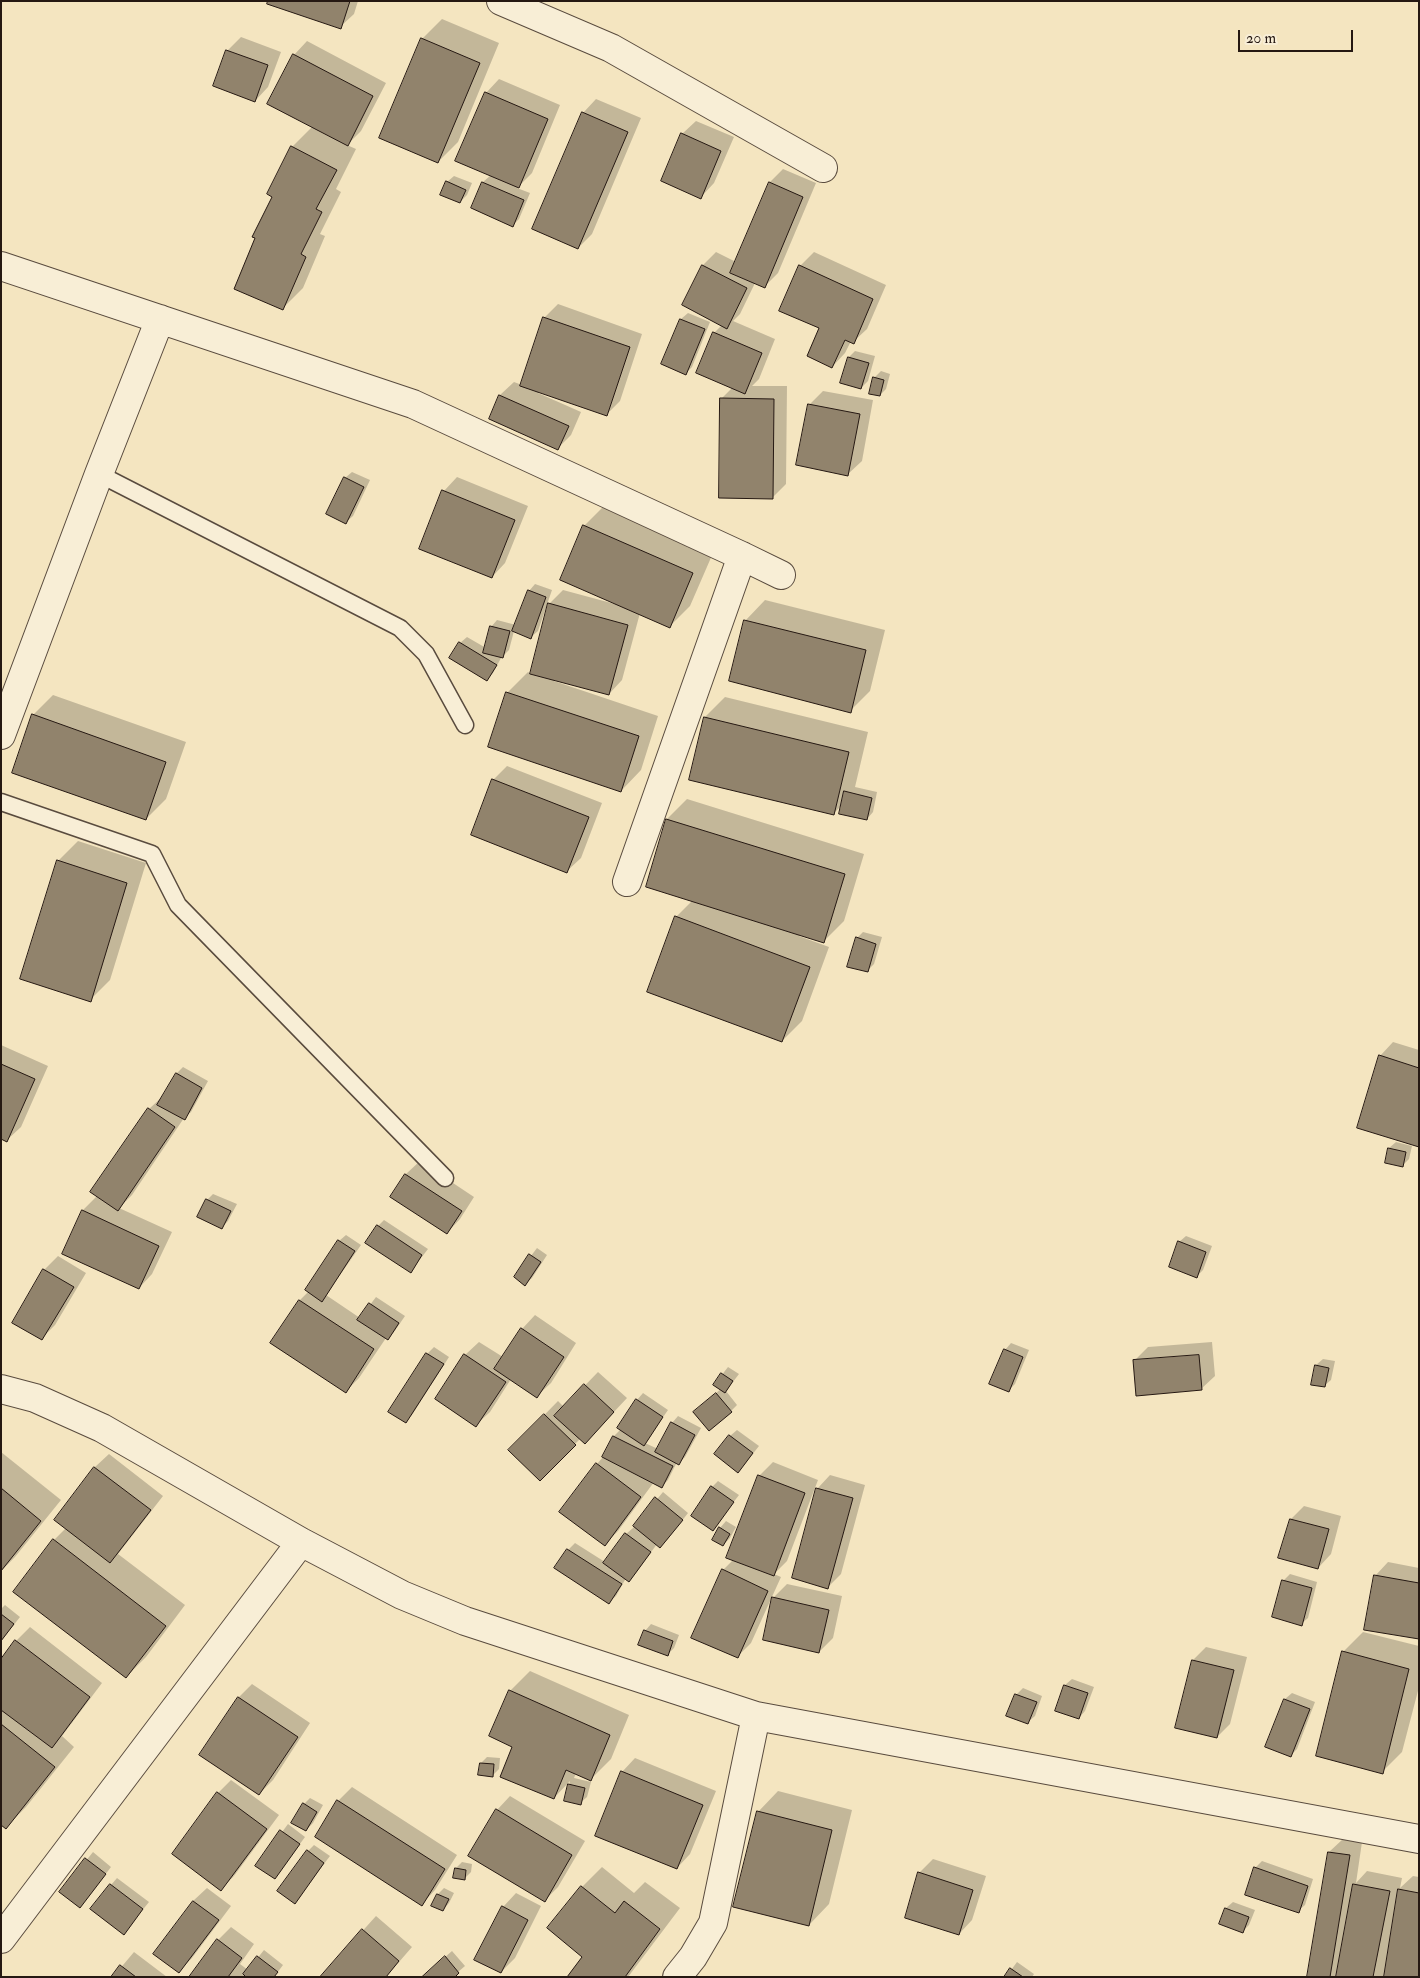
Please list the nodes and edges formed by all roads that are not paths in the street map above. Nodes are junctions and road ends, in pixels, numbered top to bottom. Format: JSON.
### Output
{"nodes":[{"id":1,"x":500,"y":1,"type":"edge"},
{"id":2,"x":823,"y":168,"type":"dead end"},
{"id":3,"x":1,"y":266,"type":"edge"},
{"id":4,"x":160,"y":319,"type":"junction"},
{"id":5,"x":99,"y":474,"type":"junction"},
{"id":6,"x":742,"y":556,"type":"junction"},
{"id":7,"x":781,"y":575,"type":"dead end"},
{"id":8,"x":465,"y":725,"type":"dead end"},
{"id":9,"x":1,"y":735,"type":"edge"},
{"id":10,"x":1,"y":802,"type":"edge"},
{"id":11,"x":628,"y":882,"type":"dead end"},
{"id":12,"x":445,"y":1178,"type":"dead end"},
{"id":13,"x":1,"y":1389,"type":"edge"},
{"id":14,"x":301,"y":1542,"type":"junction"},
{"id":15,"x":756,"y":1716,"type":"junction"},
{"id":16,"x":1419,"y":1839,"type":"edge"},
{"id":17,"x":1,"y":1939,"type":"edge"},
{"id":18,"x":677,"y":1977,"type":"edge"}],
"edges":[{"from":1,"to":2,"type":"street"},
{"from":3,"to":4,"type":"street"},
{"from":4,"to":5,"type":"street"},
{"from":4,"to":6,"type":"street"},
{"from":5,"to":8,"type":"lane"},
{"from":5,"to":9,"type":"street"},
{"from":6,"to":7,"type":"street"},
{"from":6,"to":11,"type":"street"},
{"from":10,"to":12,"type":"lane"},
{"from":13,"to":14,"type":"street"},
{"from":14,"to":15,"type":"street"},
{"from":14,"to":17,"type":"street"},
{"from":15,"to":16,"type":"street"},
{"from":15,"to":18,"type":"street"}]}
